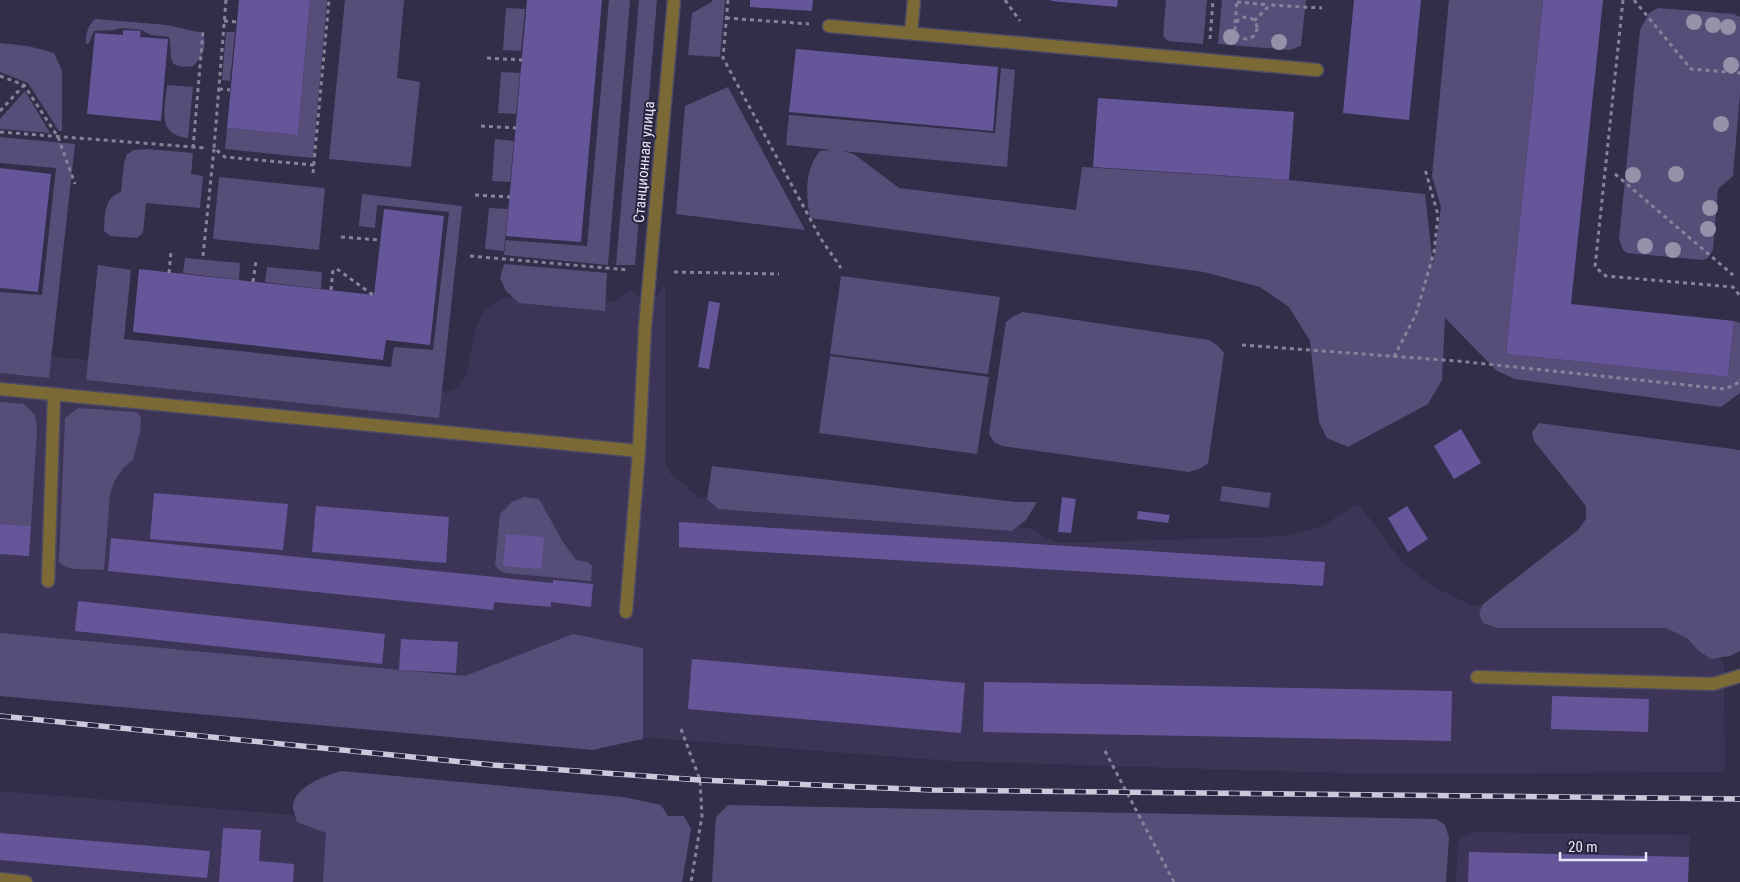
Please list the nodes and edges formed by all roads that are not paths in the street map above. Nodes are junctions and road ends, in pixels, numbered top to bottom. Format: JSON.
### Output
{"nodes":[{"id":1,"x":674,"y":0,"type":"edge"},
{"id":2,"x":914,"y":0,"type":"edge"},
{"id":3,"x":829,"y":26,"type":"road end"},
{"id":4,"x":911,"y":34,"type":"junction"},
{"id":5,"x":1317,"y":70,"type":"dead end"},
{"id":6,"x":0,"y":390,"type":"edge"},
{"id":7,"x":54,"y":395,"type":"junction"},
{"id":8,"x":639,"y":451,"type":"junction"},
{"id":9,"x":48,"y":581,"type":"dead end"},
{"id":10,"x":626,"y":612,"type":"dead end"},
{"id":11,"x":1740,"y":676,"type":"edge"},
{"id":12,"x":1477,"y":677,"type":"dead end"},
{"id":13,"x":0,"y":879,"type":"edge"},
{"id":14,"x":26,"y":882,"type":"edge"}],
"edges":[{"from":1,"to":8,"type":"street","name":"Станционная улица"},
{"from":2,"to":4,"type":"street"},
{"from":3,"to":4,"type":"street"},
{"from":4,"to":5,"type":"street"},
{"from":6,"to":7,"type":"street"},
{"from":7,"to":8,"type":"street"},
{"from":7,"to":9,"type":"street"},
{"from":8,"to":10,"type":"street","name":"Станционная улица"},
{"from":11,"to":12,"type":"street"},
{"from":13,"to":14,"type":"street"}]}
